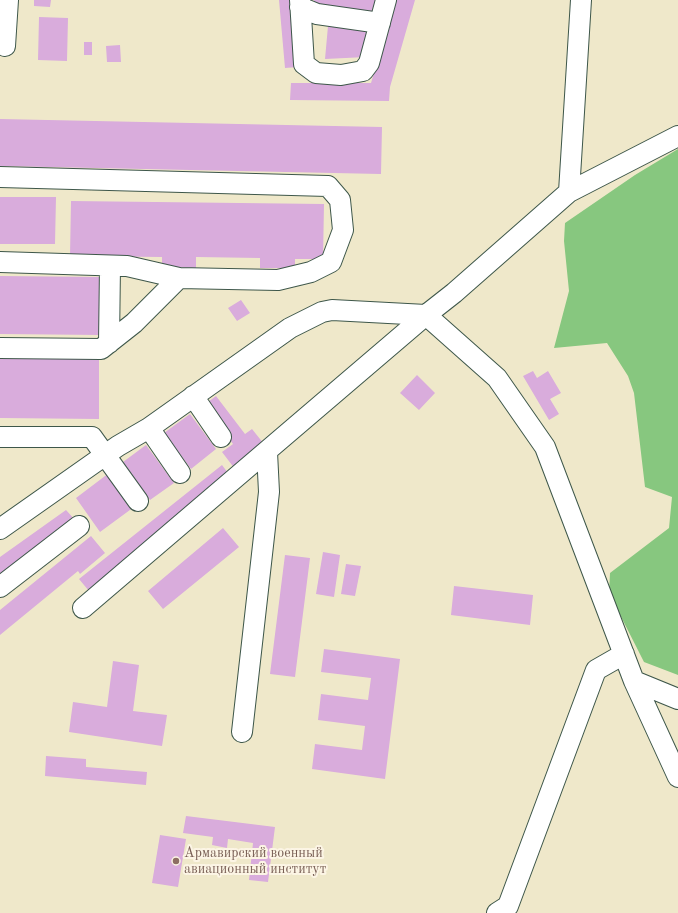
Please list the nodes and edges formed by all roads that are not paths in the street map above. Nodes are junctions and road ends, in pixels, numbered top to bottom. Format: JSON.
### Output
{"nodes":[{"id":1,"x":8,"y":0,"type":"edge"},
{"id":2,"x":386,"y":0,"type":"edge"},
{"id":3,"x":581,"y":0,"type":"edge"},
{"id":4,"x":300,"y":3,"type":"edge"},
{"id":5,"x":380,"y":23,"type":"junction"},
{"id":6,"x":5,"y":46,"type":"dead end"},
{"id":7,"x":678,"y":136,"type":"edge"},
{"id":8,"x":0,"y":178,"type":"edge"},
{"id":9,"x":569,"y":192,"type":"junction"},
{"id":10,"x":0,"y":262,"type":"edge"},
{"id":11,"x":110,"y":266,"type":"junction"},
{"id":12,"x":179,"y":278,"type":"junction"},
{"id":13,"x":426,"y":316,"type":"junction"},
{"id":14,"x":109,"y":343,"type":"junction"},
{"id":15,"x":0,"y":348,"type":"edge"},
{"id":16,"x":193,"y":396,"type":"junction"},
{"id":17,"x":149,"y":428,"type":"junction"},
{"id":18,"x":0,"y":437,"type":"edge"},
{"id":19,"x":221,"y":437,"type":"dead end"},
{"id":20,"x":267,"y":452,"type":"junction"},
{"id":21,"x":104,"y":455,"type":"junction"},
{"id":22,"x":180,"y":473,"type":"dead end"},
{"id":23,"x":138,"y":501,"type":"dead end"},
{"id":24,"x":79,"y":526,"type":"dead end"},
{"id":25,"x":0,"y":529,"type":"edge"},
{"id":26,"x":0,"y":587,"type":"edge"},
{"id":27,"x":83,"y":608,"type":"dead end"},
{"id":28,"x":624,"y":654,"type":"junction"},
{"id":29,"x":634,"y":681,"type":"junction"},
{"id":30,"x":678,"y":698,"type":"edge"},
{"id":31,"x":242,"y":732,"type":"dead end"},
{"id":32,"x":678,"y":777,"type":"edge"},
{"id":33,"x":496,"y":913,"type":"edge"}],
"edges":[{"from":1,"to":6,"type":"street"},
{"from":2,"to":5,"type":"street"},
{"from":3,"to":9,"type":"street"},
{"from":4,"to":5,"type":"street"},
{"from":4,"to":5,"type":"street"},
{"from":7,"to":9,"type":"street"},
{"from":8,"to":12,"type":"street"},
{"from":9,"to":13,"type":"street"},
{"from":10,"to":11,"type":"street"},
{"from":11,"to":12,"type":"street"},
{"from":11,"to":14,"type":"street"},
{"from":12,"to":14,"type":"street"},
{"from":13,"to":16,"type":"street"},
{"from":13,"to":20,"type":"street"},
{"from":13,"to":28,"type":"street"},
{"from":14,"to":15,"type":"street"},
{"from":16,"to":17,"type":"street"},
{"from":16,"to":19,"type":"street"},
{"from":17,"to":21,"type":"street"},
{"from":17,"to":22,"type":"street"},
{"from":18,"to":21,"type":"street"},
{"from":20,"to":27,"type":"street"},
{"from":20,"to":31,"type":"street"},
{"from":21,"to":23,"type":"street"},
{"from":21,"to":25,"type":"street"},
{"from":24,"to":26,"type":"street"},
{"from":28,"to":29,"type":"street"},
{"from":28,"to":33,"type":"street"},
{"from":29,"to":30,"type":"street"},
{"from":29,"to":32,"type":"street"}]}
